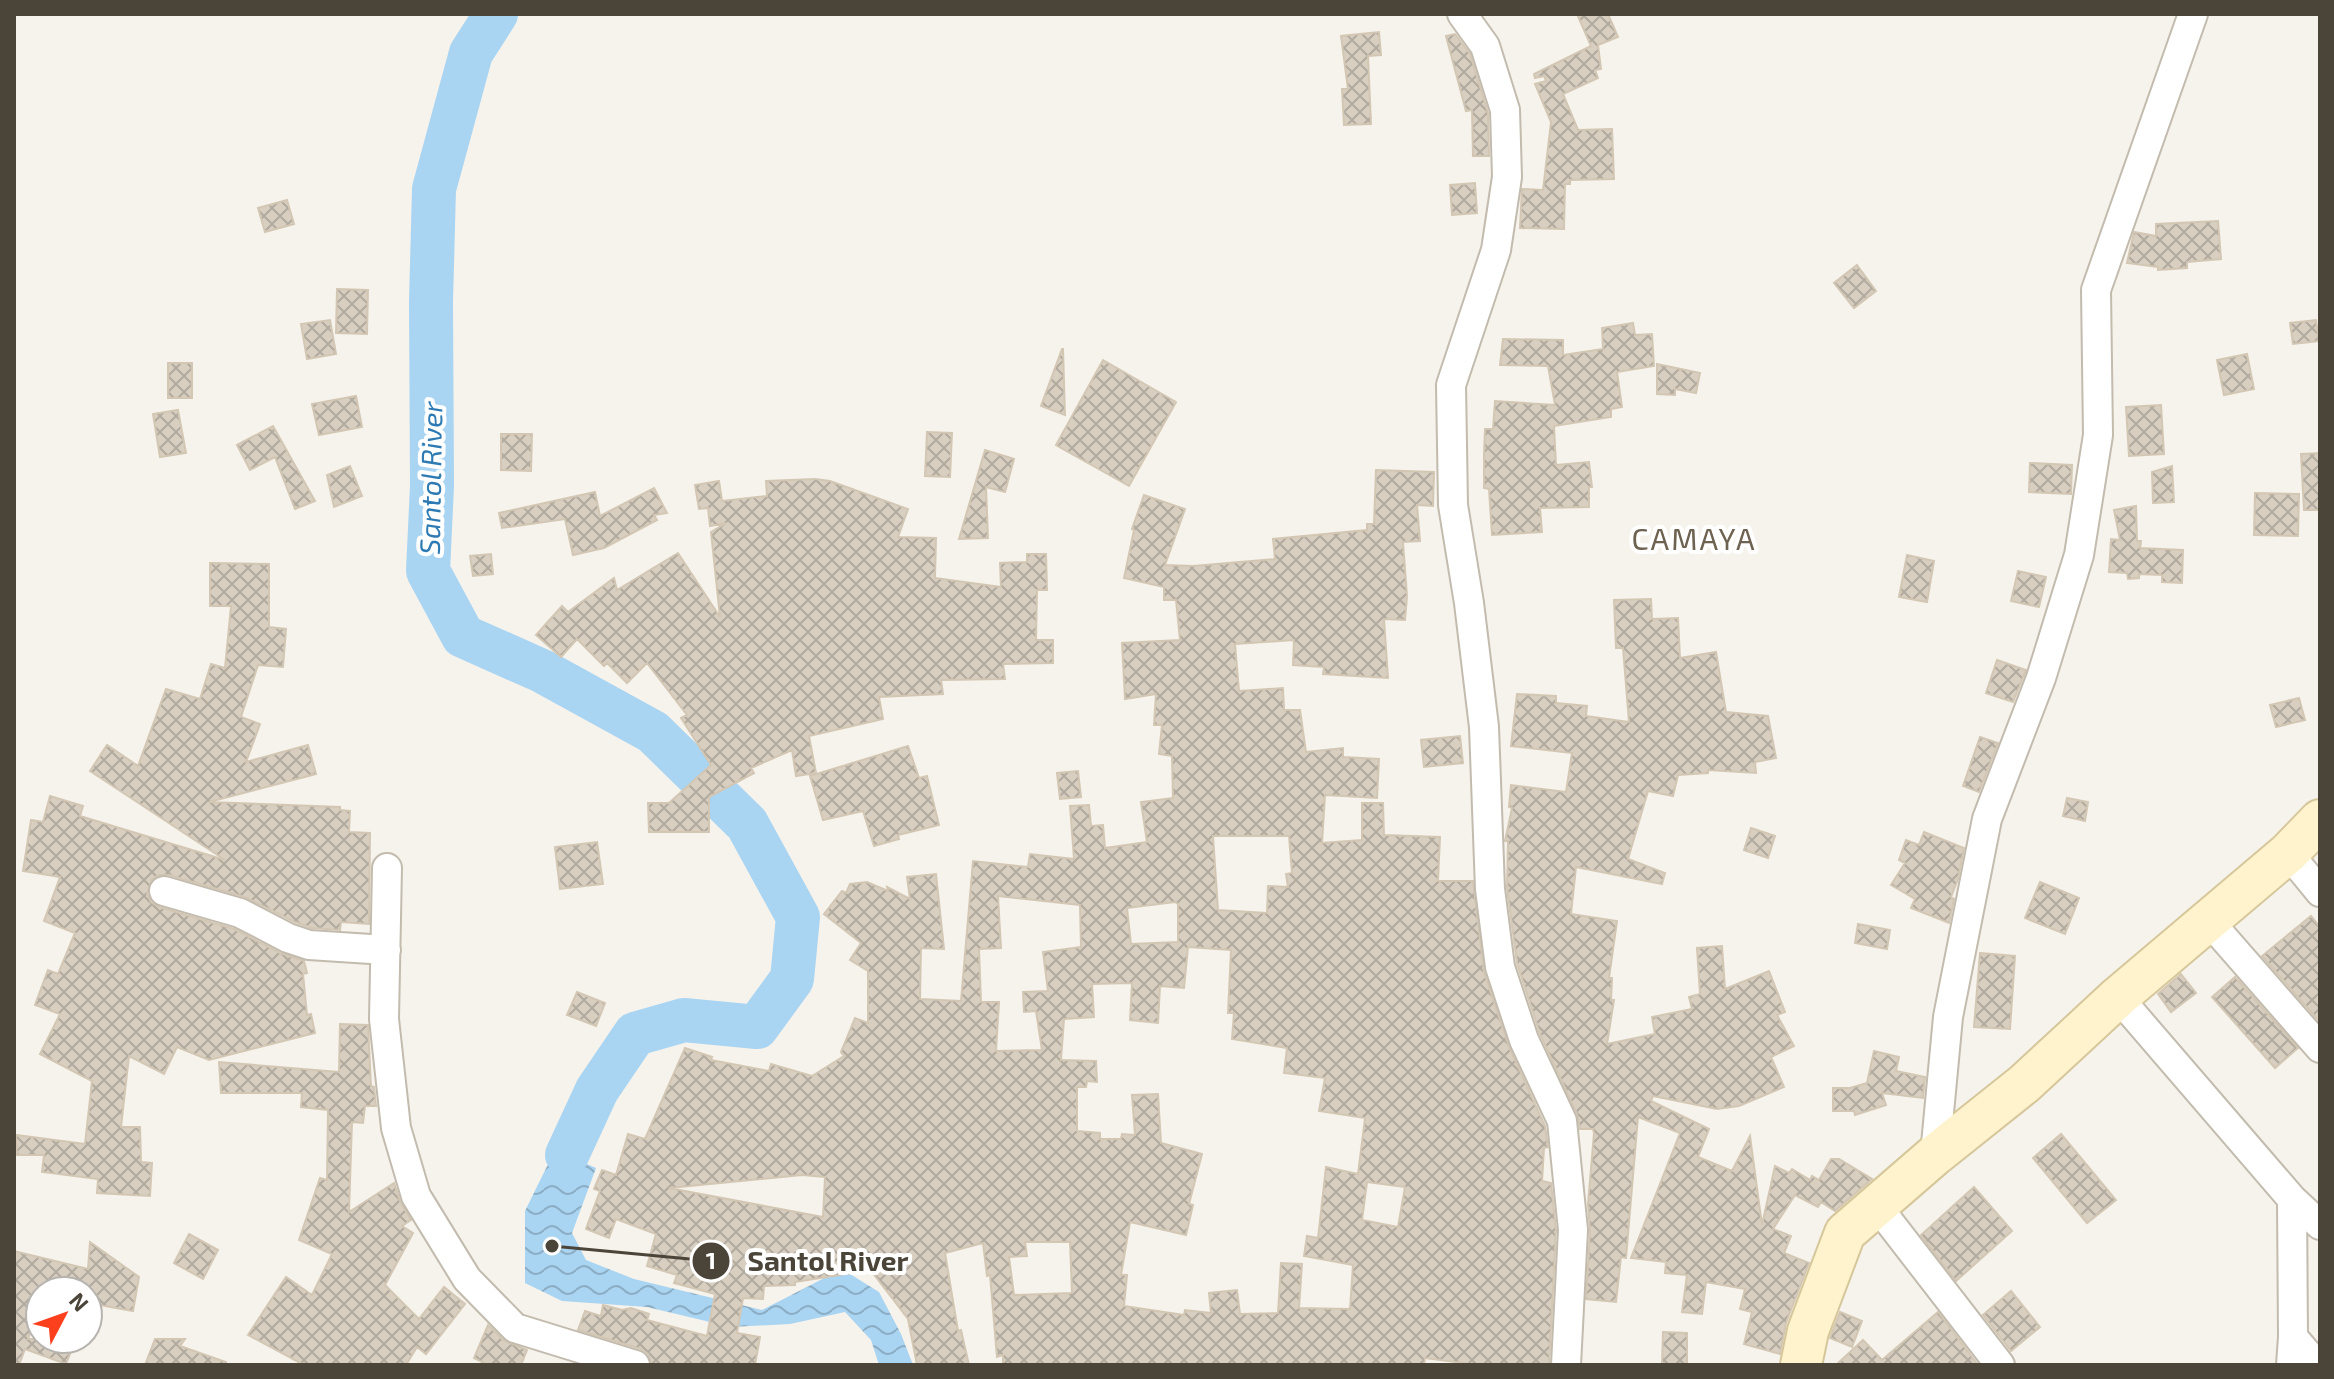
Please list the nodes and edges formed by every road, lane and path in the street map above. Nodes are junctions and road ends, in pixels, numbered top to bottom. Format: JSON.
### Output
{"nodes":[{"id":1,"x":1462,"y":14,"type":"edge"},
{"id":2,"x":2193,"y":14,"type":"edge"},
{"id":3,"x":2320,"y":820,"type":"edge"},
{"id":4,"x":2288,"y":853,"type":"junction"},
{"id":5,"x":387,"y":868,"type":"dead end"},
{"id":6,"x":164,"y":891,"type":"dead end"},
{"id":7,"x":2320,"y":892,"type":"edge"},
{"id":8,"x":2208,"y":920,"type":"junction"},
{"id":9,"x":386,"y":950,"type":"junction"},
{"id":10,"x":2118,"y":997,"type":"junction"},
{"id":11,"x":2320,"y":1048,"type":"edge"},
{"id":12,"x":1935,"y":1155,"type":"junction"},
{"id":13,"x":2292,"y":1199,"type":"junction"},
{"id":14,"x":1877,"y":1206,"type":"junction"},
{"id":15,"x":2320,"y":1225,"type":"edge"},
{"id":16,"x":2293,"y":1337,"type":"junction"},
{"id":17,"x":635,"y":1365,"type":"edge"},
{"id":18,"x":1566,"y":1365,"type":"edge"},
{"id":19,"x":1801,"y":1365,"type":"edge"},
{"id":20,"x":2000,"y":1365,"type":"edge"},
{"id":21,"x":2291,"y":1365,"type":"edge"},
{"id":22,"x":2317,"y":1365,"type":"edge"}],
"edges":[{"from":1,"to":18,"type":"street"},
{"from":2,"to":12,"type":"street"},
{"from":3,"to":4,"type":"street"},
{"from":4,"to":7,"type":"street"},
{"from":4,"to":8,"type":"street"},
{"from":5,"to":9,"type":"street"},
{"from":6,"to":9,"type":"street"},
{"from":8,"to":10,"type":"street"},
{"from":8,"to":11,"type":"street"},
{"from":9,"to":17,"type":"street"},
{"from":10,"to":12,"type":"street"},
{"from":10,"to":13,"type":"street"},
{"from":12,"to":14,"type":"street"},
{"from":13,"to":15,"type":"street"},
{"from":13,"to":16,"type":"street"},
{"from":14,"to":19,"type":"street"},
{"from":14,"to":20,"type":"street"},
{"from":16,"to":21,"type":"street"},
{"from":16,"to":22,"type":"street"}]}
